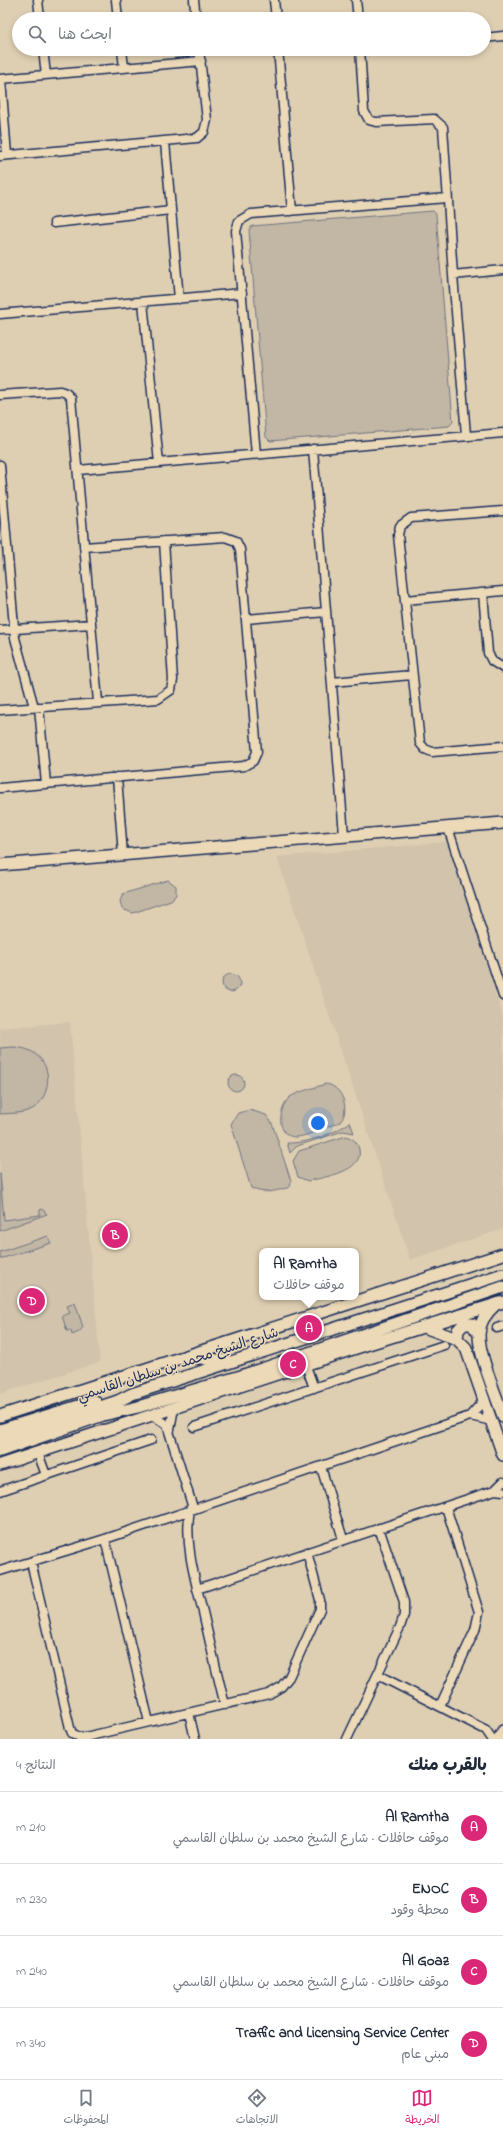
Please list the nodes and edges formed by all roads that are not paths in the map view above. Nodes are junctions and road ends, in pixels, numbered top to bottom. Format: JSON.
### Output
{"nodes":[{"id":1,"x":38,"y":0,"type":"edge"},
{"id":2,"x":116,"y":0,"type":"edge"},
{"id":3,"x":194,"y":0,"type":"edge"},
{"id":4,"x":274,"y":0,"type":"edge"},
{"id":5,"x":356,"y":0,"type":"edge"},
{"id":6,"x":39,"y":12,"type":"edge"},
{"id":7,"x":117,"y":12,"type":"edge"},
{"id":8,"x":195,"y":12,"type":"edge"},
{"id":9,"x":275,"y":12,"type":"edge"},
{"id":10,"x":357,"y":12,"type":"edge"},
{"id":11,"x":503,"y":36,"type":"edge"},
{"id":12,"x":491,"y":37,"type":"edge"},
{"id":13,"x":44,"y":56,"type":"edge"},
{"id":14,"x":123,"y":56,"type":"edge"},
{"id":15,"x":200,"y":56,"type":"edge"},
{"id":16,"x":279,"y":56,"type":"edge"},
{"id":17,"x":360,"y":56,"type":"edge"},
{"id":18,"x":201,"y":61,"type":"junction"},
{"id":19,"x":124,"y":68,"type":"junction"},
{"id":20,"x":46,"y":75,"type":"junction"},
{"id":21,"x":0,"y":79,"type":"edge"},
{"id":22,"x":164,"y":142,"type":"junction"},
{"id":23,"x":4,"y":156,"type":"edge"},
{"id":24,"x":447,"y":198,"type":"junction"},
{"id":25,"x":171,"y":210,"type":"junction"},
{"id":26,"x":292,"y":211,"type":"junction"},
{"id":27,"x":54,"y":223,"type":"dead end"},
{"id":28,"x":503,"y":270,"type":"edge"},
{"id":29,"x":453,"y":275,"type":"junction"},
{"id":30,"x":242,"y":293,"type":"junction"},
{"id":31,"x":179,"y":298,"type":"junction"},
{"id":32,"x":143,"y":302,"type":"junction"},
{"id":33,"x":0,"y":314,"type":"edge"},
{"id":34,"x":0,"y":395,"type":"edge"},
{"id":35,"x":503,"y":433,"type":"edge"},
{"id":36,"x":466,"y":435,"type":"junction"},
{"id":37,"x":313,"y":449,"type":"junction"},
{"id":38,"x":256,"y":454,"type":"junction"},
{"id":39,"x":159,"y":463,"type":"junction"},
{"id":40,"x":0,"y":465,"type":"edge"},
{"id":41,"x":0,"y":470,"type":"edge"},
{"id":42,"x":78,"y":470,"type":"junction"},
{"id":43,"x":503,"y":510,"type":"edge"},
{"id":44,"x":164,"y":541,"type":"junction"},
{"id":45,"x":84,"y":547,"type":"junction"},
{"id":46,"x":503,"y":591,"type":"edge"},
{"id":47,"x":483,"y":593,"type":"junction"},
{"id":48,"x":405,"y":600,"type":"junction"},
{"id":49,"x":326,"y":612,"type":"junction"},
{"id":50,"x":246,"y":619,"type":"junction"},
{"id":51,"x":91,"y":624,"type":"junction"},
{"id":52,"x":14,"y":629,"type":"junction"},
{"id":53,"x":0,"y":630,"type":"edge"},
{"id":54,"x":503,"y":668,"type":"edge"},
{"id":55,"x":412,"y":675,"type":"junction"},
{"id":56,"x":332,"y":682,"type":"junction"},
{"id":57,"x":98,"y":702,"type":"junction"},
{"id":58,"x":36,"y":707,"type":"junction"},
{"id":59,"x":0,"y":710,"type":"edge"},
{"id":60,"x":503,"y":746,"type":"edge"},
{"id":61,"x":117,"y":778,"type":"junction"},
{"id":62,"x":46,"y":784,"type":"junction"},
{"id":63,"x":0,"y":788,"type":"edge"},
{"id":64,"x":503,"y":823,"type":"edge"},
{"id":65,"x":448,"y":828,"type":"junction"},
{"id":66,"x":344,"y":835,"type":"junction"},
{"id":67,"x":123,"y":854,"type":"junction"},
{"id":68,"x":0,"y":865,"type":"edge"},
{"id":69,"x":503,"y":996,"type":"edge"},
{"id":70,"x":500,"y":1255,"type":"edge"},
{"id":71,"x":500,"y":1275,"type":"edge"},
{"id":72,"x":503,"y":1287,"type":"edge"},
{"id":73,"x":499,"y":1304,"type":"edge"},
{"id":74,"x":424,"y":1327,"type":"junction"},
{"id":75,"x":479,"y":1334,"type":"junction"},
{"id":76,"x":457,"y":1339,"type":"junction"},
{"id":77,"x":444,"y":1345,"type":"dead end"},
{"id":78,"x":362,"y":1346,"type":"junction"},
{"id":79,"x":328,"y":1347,"type":"junction"},
{"id":80,"x":188,"y":1357,"type":"junction"},
{"id":81,"x":237,"y":1361,"type":"junction"},
{"id":82,"x":306,"y":1366,"type":"junction"},
{"id":83,"x":314,"y":1388,"type":"junction"},
{"id":84,"x":132,"y":1394,"type":"junction"},
{"id":85,"x":499,"y":1394,"type":"edge"},
{"id":86,"x":485,"y":1399,"type":"junction"},
{"id":87,"x":178,"y":1406,"type":"junction"},
{"id":88,"x":138,"y":1407,"type":"junction"},
{"id":89,"x":152,"y":1415,"type":"junction"},
{"id":90,"x":0,"y":1416,"type":"edge"},
{"id":91,"x":470,"y":1416,"type":"junction"},
{"id":92,"x":503,"y":1416,"type":"edge"},
{"id":93,"x":492,"y":1421,"type":"junction"},
{"id":94,"x":194,"y":1428,"type":"dead end"},
{"id":95,"x":0,"y":1430,"type":"edge"},
{"id":96,"x":170,"y":1430,"type":"junction"},
{"id":97,"x":151,"y":1440,"type":"dead end"},
{"id":98,"x":0,"y":1441,"type":"edge"},
{"id":99,"x":24,"y":1450,"type":"junction"},
{"id":100,"x":0,"y":1451,"type":"edge"},
{"id":101,"x":38,"y":1453,"type":"junction"},
{"id":102,"x":503,"y":1455,"type":"edge"},
{"id":103,"x":0,"y":1458,"type":"edge"},
{"id":104,"x":0,"y":1465,"type":"edge"},
{"id":105,"x":321,"y":1467,"type":"junction"},
{"id":106,"x":46,"y":1475,"type":"junction"},
{"id":107,"x":503,"y":1482,"type":"edge"},
{"id":108,"x":0,"y":1491,"type":"edge"},
{"id":109,"x":499,"y":1491,"type":"edge"},
{"id":110,"x":446,"y":1507,"type":"junction"},
{"id":111,"x":192,"y":1509,"type":"junction"},
{"id":112,"x":379,"y":1528,"type":"junction"},
{"id":113,"x":105,"y":1539,"type":"junction"},
{"id":114,"x":343,"y":1539,"type":"junction"},
{"id":115,"x":307,"y":1552,"type":"junction"},
{"id":116,"x":31,"y":1562,"type":"junction"},
{"id":117,"x":0,"y":1571,"type":"edge"},
{"id":118,"x":198,"y":1589,"type":"junction"},
{"id":119,"x":378,"y":1675,"type":"junction"},
{"id":120,"x":225,"y":1704,"type":"junction"},
{"id":121,"x":440,"y":1706,"type":"junction"},
{"id":122,"x":189,"y":1713,"type":"junction"},
{"id":123,"x":149,"y":1722,"type":"junction"},
{"id":124,"x":503,"y":1727,"type":"edge"},
{"id":125,"x":486,"y":1730,"type":"junction"},
{"id":126,"x":503,"y":1731,"type":"edge"},
{"id":127,"x":195,"y":1739,"type":"edge"},
{"id":128,"x":347,"y":1739,"type":"edge"},
{"id":129,"x":492,"y":1739,"type":"edge"},
{"id":130,"x":499,"y":1739,"type":"edge"}],
"edges":[{"from":1,"to":6,"type":"street"},
{"from":2,"to":7,"type":"street"},
{"from":3,"to":8,"type":"street"},
{"from":4,"to":9,"type":"street"},
{"from":5,"to":10,"type":"street"},
{"from":11,"to":12,"type":"street"},
{"from":13,"to":20,"type":"street"},
{"from":14,"to":19,"type":"street"},
{"from":15,"to":18,"type":"street"},
{"from":16,"to":26,"type":"street"},
{"from":17,"to":24,"type":"street"},
{"from":18,"to":19,"type":"street"},
{"from":18,"to":22,"type":"street"},
{"from":19,"to":20,"type":"street"},
{"from":20,"to":21,"type":"street"},
{"from":21,"to":23,"type":"street"},
{"from":22,"to":23,"type":"street"},
{"from":22,"to":25,"type":"street"},
{"from":24,"to":26,"type":"street"},
{"from":24,"to":29,"type":"street"},
{"from":25,"to":27,"type":"street"},
{"from":25,"to":31,"type":"street"},
{"from":26,"to":30,"type":"street"},
{"from":28,"to":29,"type":"street"},
{"from":29,"to":36,"type":"street"},
{"from":30,"to":31,"type":"street"},
{"from":30,"to":38,"type":"street"},
{"from":31,"to":32,"type":"street"},
{"from":32,"to":33,"type":"street"},
{"from":32,"to":39,"type":"street"},
{"from":34,"to":42,"type":"street"},
{"from":35,"to":36,"type":"street"},
{"from":36,"to":37,"type":"street"},
{"from":37,"to":38,"type":"street"},
{"from":37,"to":49,"type":"street"},
{"from":38,"to":39,"type":"street"},
{"from":39,"to":42,"type":"street"},
{"from":40,"to":41,"type":"street"},
{"from":41,"to":52,"type":"street"},
{"from":42,"to":45,"type":"street"},
{"from":43,"to":48,"type":"street"},
{"from":44,"to":45,"type":"street"},
{"from":44,"to":50,"type":"street"},
{"from":44,"to":57,"type":"street"},
{"from":45,"to":51,"type":"street"},
{"from":46,"to":47,"type":"street"},
{"from":47,"to":48,"type":"street"},
{"from":47,"to":54,"type":"street"},
{"from":48,"to":55,"type":"street"},
{"from":49,"to":50,"type":"street"},
{"from":49,"to":56,"type":"street"},
{"from":50,"to":61,"type":"street"},
{"from":51,"to":52,"type":"street"},
{"from":51,"to":57,"type":"street"},
{"from":52,"to":53,"type":"street"},
{"from":52,"to":58,"type":"street"},
{"from":55,"to":56,"type":"street"},
{"from":55,"to":60,"type":"street"},
{"from":56,"to":66,"type":"street"},
{"from":57,"to":58,"type":"street"},
{"from":58,"to":59,"type":"street"},
{"from":58,"to":62,"type":"street"},
{"from":61,"to":62,"type":"street"},
{"from":61,"to":67,"type":"street"},
{"from":62,"to":63,"type":"street"},
{"from":64,"to":65,"type":"street"},
{"from":65,"to":66,"type":"street"},
{"from":65,"to":69,"type":"street"},
{"from":66,"to":67,"type":"street"},
{"from":67,"to":68,"type":"street"},
{"from":70,"to":71,"type":"street"},
{"from":70,"to":80,"type":"street"},
{"from":71,"to":81,"type":"street","name":"شارع الشيخ محمد بن سلطان القاسمي"},
{"from":72,"to":79,"type":"street","name":"شارع الشيخ محمد بن سلطان القاسمي"},
{"from":73,"to":74,"type":"street"},
{"from":73,"to":75,"type":"street"},
{"from":74,"to":76,"type":"street"},
{"from":74,"to":78,"type":"street"},
{"from":75,"to":76,"type":"street"},
{"from":75,"to":85,"type":"street"},
{"from":76,"to":86,"type":"street"},
{"from":77,"to":83,"type":"street"},
{"from":78,"to":79,"type":"street"},
{"from":78,"to":82,"type":"street"},
{"from":79,"to":88,"type":"street","name":"شارع الشيخ محمد بن سلطان القاسمي"},
{"from":80,"to":81,"type":"street"},
{"from":80,"to":90,"type":"street"},
{"from":81,"to":84,"type":"street","name":"شارع الشيخ محمد بن سلطان القاسمي"},
{"from":82,"to":83,"type":"street"},
{"from":82,"to":87,"type":"street"},
{"from":83,"to":94,"type":"street"},
{"from":84,"to":95,"type":"street"},
{"from":84,"to":98,"type":"street","name":"شارع الشيخ محمد بن سلطان القاسمي"},
{"from":85,"to":92,"type":"street"},
{"from":86,"to":91,"type":"street"},
{"from":86,"to":93,"type":"street"},
{"from":87,"to":89,"type":"street"},
{"from":87,"to":96,"type":"street"},
{"from":88,"to":99,"type":"street"},
{"from":88,"to":100,"type":"street","name":"شارع الشيخ محمد بن سلطان القاسمي"},
{"from":89,"to":96,"type":"street"},
{"from":89,"to":101,"type":"street"},
{"from":91,"to":93,"type":"street"},
{"from":91,"to":105,"type":"street"},
{"from":93,"to":102,"type":"street"},
{"from":96,"to":111,"type":"street"},
{"from":97,"to":106,"type":"street"},
{"from":99,"to":101,"type":"street"},
{"from":99,"to":103,"type":"street"},
{"from":101,"to":104,"type":"street"},
{"from":101,"to":106,"type":"street"},
{"from":105,"to":111,"type":"street"},
{"from":105,"to":114,"type":"street"},
{"from":106,"to":108,"type":"street"},
{"from":107,"to":109,"type":"street"},
{"from":109,"to":110,"type":"street"},
{"from":110,"to":112,"type":"street"},
{"from":110,"to":121,"type":"street"},
{"from":111,"to":113,"type":"street"},
{"from":111,"to":118,"type":"street"},
{"from":112,"to":114,"type":"street"},
{"from":112,"to":119,"type":"street"},
{"from":113,"to":116,"type":"street"},
{"from":113,"to":123,"type":"street"},
{"from":114,"to":115,"type":"street"},
{"from":115,"to":118,"type":"street"},
{"from":115,"to":120,"type":"street"},
{"from":116,"to":117,"type":"street"},
{"from":116,"to":123,"type":"street"},
{"from":118,"to":120,"type":"street"},
{"from":119,"to":121,"type":"street"},
{"from":119,"to":128,"type":"street"},
{"from":120,"to":122,"type":"street"},
{"from":121,"to":125,"type":"street"},
{"from":122,"to":123,"type":"street"},
{"from":122,"to":127,"type":"street"},
{"from":124,"to":125,"type":"street"},
{"from":125,"to":129,"type":"street"},
{"from":126,"to":130,"type":"street"}]}
